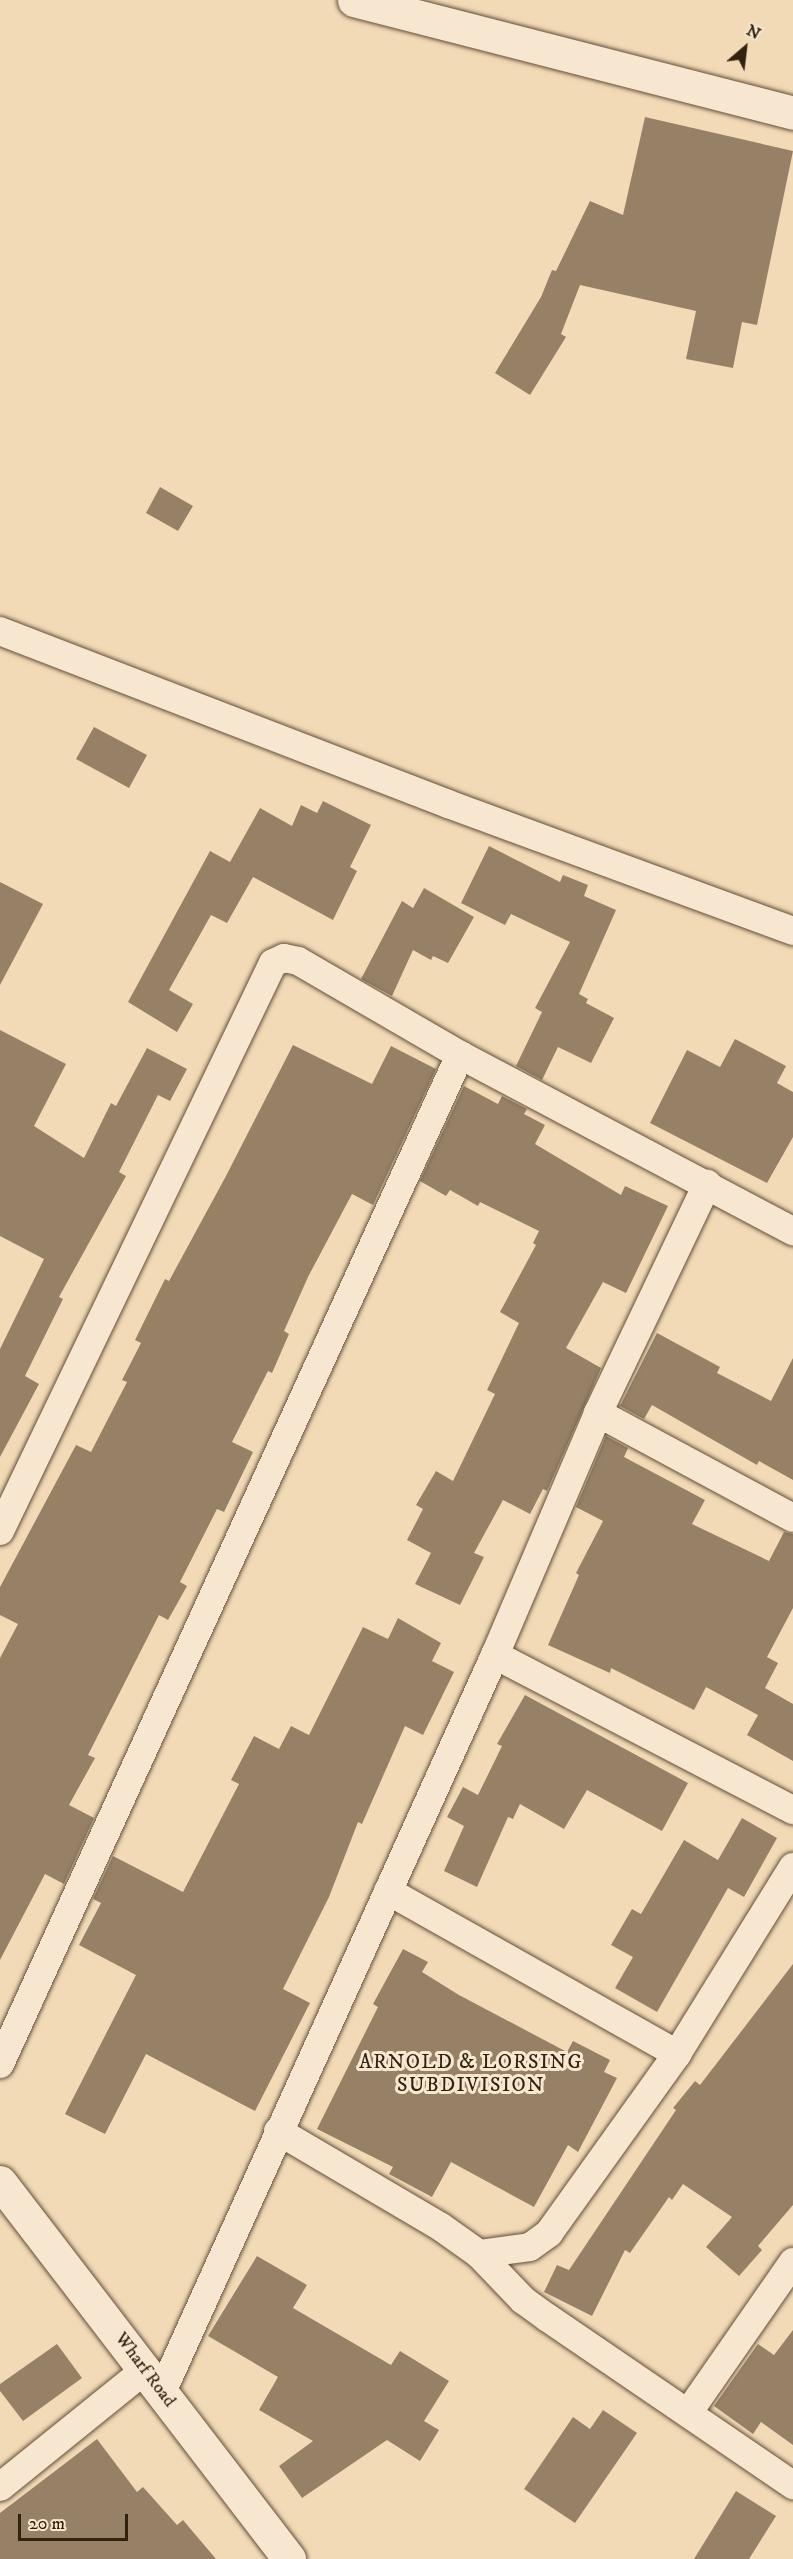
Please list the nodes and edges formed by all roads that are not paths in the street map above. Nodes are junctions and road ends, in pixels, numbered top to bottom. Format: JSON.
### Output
{"nodes":[{"id":1,"x":354,"y":0,"type":"edge"},
{"id":2,"x":793,"y":113,"type":"edge"},
{"id":3,"x":0,"y":632,"type":"edge"},
{"id":4,"x":793,"y":931,"type":"edge"},
{"id":5,"x":460,"y":1055,"type":"junction"},
{"id":6,"x":707,"y":1184,"type":"junction"},
{"id":7,"x":793,"y":1231,"type":"edge"},
{"id":8,"x":598,"y":1413,"type":"junction"},
{"id":9,"x":793,"y":1518,"type":"edge"},
{"id":10,"x":0,"y":1531,"type":"edge"},
{"id":11,"x":495,"y":1655,"type":"junction"},
{"id":12,"x":793,"y":1810,"type":"edge"},
{"id":13,"x":793,"y":1867,"type":"edge"},
{"id":14,"x":388,"y":1891,"type":"junction"},
{"id":15,"x":677,"y":2054,"type":"junction"},
{"id":16,"x":0,"y":2064,"type":"edge"},
{"id":17,"x":278,"y":2131,"type":"junction"},
{"id":18,"x":0,"y":2182,"type":"edge"},
{"id":19,"x":479,"y":2254,"type":"junction"},
{"id":20,"x":793,"y":2262,"type":"edge"},
{"id":21,"x":153,"y":2381,"type":"junction"},
{"id":22,"x":688,"y":2413,"type":"junction"},
{"id":23,"x":793,"y":2485,"type":"edge"},
{"id":24,"x":0,"y":2487,"type":"edge"},
{"id":25,"x":289,"y":2559,"type":"edge"}],
"edges":[{"from":1,"to":2,"type":"street"},
{"from":3,"to":4,"type":"street"},
{"from":5,"to":6,"type":"street"},
{"from":5,"to":10,"type":"street"},
{"from":5,"to":16,"type":"street"},
{"from":6,"to":7,"type":"street"},
{"from":6,"to":8,"type":"street"},
{"from":8,"to":9,"type":"street"},
{"from":8,"to":11,"type":"street"},
{"from":11,"to":12,"type":"street"},
{"from":11,"to":14,"type":"street"},
{"from":13,"to":15,"type":"street"},
{"from":14,"to":15,"type":"street"},
{"from":14,"to":17,"type":"street"},
{"from":15,"to":19,"type":"street"},
{"from":17,"to":19,"type":"street"},
{"from":17,"to":21,"type":"street"},
{"from":18,"to":21,"type":"street","name":"Wharf Road"},
{"from":19,"to":22,"type":"street"},
{"from":20,"to":22,"type":"street"},
{"from":21,"to":24,"type":"street"},
{"from":21,"to":25,"type":"street","name":"Wharf Road"},
{"from":22,"to":23,"type":"street"}]}
